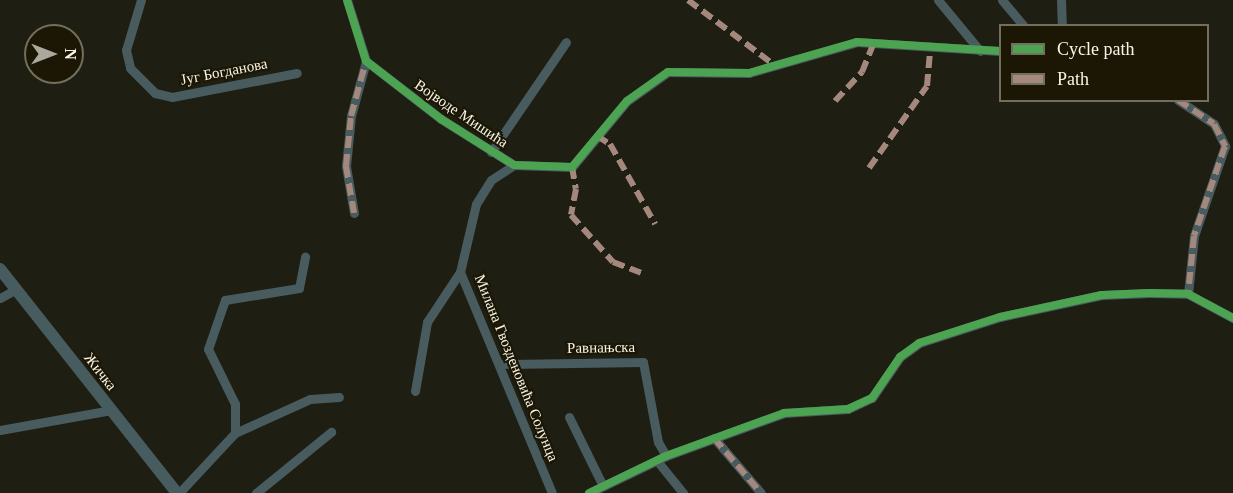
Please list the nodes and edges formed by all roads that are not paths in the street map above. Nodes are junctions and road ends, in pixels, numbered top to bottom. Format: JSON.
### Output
{"nodes":[{"id":1,"x":141,"y":0,"type":"edge"},
{"id":2,"x":347,"y":0,"type":"edge"},
{"id":3,"x":938,"y":0,"type":"edge"},
{"id":4,"x":1002,"y":0,"type":"edge"},
{"id":5,"x":1061,"y":0,"type":"edge"},
{"id":6,"x":1022,"y":24,"type":"edge"},
{"id":7,"x":1062,"y":24,"type":"edge"},
{"id":8,"x":566,"y":42,"type":"dead end"},
{"id":9,"x":980,"y":51,"type":"junction"},
{"id":10,"x":999,"y":51,"type":"edge"},
{"id":11,"x":366,"y":61,"type":"junction"},
{"id":12,"x":297,"y":73,"type":"dead end"},
{"id":13,"x":1181,"y":102,"type":"edge"},
{"id":14,"x":1233,"y":137,"type":"edge"},
{"id":15,"x":1225,"y":146,"type":"junction"},
{"id":16,"x":491,"y":152,"type":"junction"},
{"id":17,"x":514,"y":165,"type":"junction"},
{"id":18,"x":354,"y":213,"type":"dead end"},
{"id":19,"x":305,"y":257,"type":"dead end"},
{"id":20,"x":0,"y":269,"type":"edge"},
{"id":21,"x":460,"y":272,"type":"junction"},
{"id":22,"x":16,"y":289,"type":"junction"},
{"id":23,"x":1188,"y":294,"type":"junction"},
{"id":24,"x":0,"y":298,"type":"edge"},
{"id":25,"x":1233,"y":318,"type":"edge"},
{"id":26,"x":498,"y":364,"type":"junction"},
{"id":27,"x":415,"y":391,"type":"dead end"},
{"id":28,"x":339,"y":397,"type":"dead end"},
{"id":29,"x":111,"y":410,"type":"junction"},
{"id":30,"x":569,"y":417,"type":"dead end"},
{"id":31,"x":0,"y":430,"type":"edge"},
{"id":32,"x":331,"y":432,"type":"dead end"},
{"id":33,"x":235,"y":433,"type":"junction"},
{"id":34,"x":714,"y":438,"type":"junction"},
{"id":35,"x":666,"y":456,"type":"junction"},
{"id":36,"x":658,"y":462,"type":"junction"},
{"id":37,"x":603,"y":486,"type":"junction"},
{"id":38,"x":178,"y":493,"type":"edge"},
{"id":39,"x":256,"y":493,"type":"edge"},
{"id":40,"x":552,"y":493,"type":"edge"},
{"id":41,"x":589,"y":493,"type":"edge"},
{"id":42,"x":683,"y":493,"type":"edge"},
{"id":43,"x":761,"y":493,"type":"edge"}],
"edges":[{"from":1,"to":12,"type":"street","name":"Југ Богданова"},
{"from":2,"to":11,"type":"street"},
{"from":3,"to":9,"type":"street"},
{"from":4,"to":6,"type":"street"},
{"from":5,"to":7,"type":"street"},
{"from":8,"to":16,"type":"street","name":"Војводе Мишића"},
{"from":9,"to":10,"type":"street","name":"Војводе Мишића"},
{"from":9,"to":17,"type":"street","name":"Војводе Мишића"},
{"from":11,"to":16,"type":"street","name":"Војводе Мишића"},
{"from":11,"to":18,"type":"street"},
{"from":13,"to":15,"type":"street"},
{"from":14,"to":15,"type":"street"},
{"from":15,"to":23,"type":"street"},
{"from":16,"to":17,"type":"street","name":"Војводе Мишића"},
{"from":17,"to":21,"type":"street","name":"Милана Гвозденовића Солунца"},
{"from":19,"to":33,"type":"street"},
{"from":20,"to":22,"type":"main road","name":"Жичка"},
{"from":21,"to":26,"type":"street","name":"Милана Гвозденовића Солунца"},
{"from":21,"to":27,"type":"street"},
{"from":22,"to":24,"type":"street"},
{"from":22,"to":29,"type":"main road","name":"Жичка"},
{"from":23,"to":25,"type":"street"},
{"from":23,"to":34,"type":"street"},
{"from":26,"to":35,"type":"street","name":"Равнањска"},
{"from":26,"to":40,"type":"street","name":"Милана Гвозденовића Солунца"},
{"from":28,"to":33,"type":"street"},
{"from":29,"to":31,"type":"street"},
{"from":29,"to":38,"type":"main road","name":"Жичка"},
{"from":30,"to":37,"type":"street"},
{"from":32,"to":39,"type":"street"},
{"from":33,"to":38,"type":"street"},
{"from":34,"to":35,"type":"street"},
{"from":34,"to":43,"type":"street"},
{"from":35,"to":36,"type":"street"},
{"from":36,"to":37,"type":"street"},
{"from":36,"to":42,"type":"street"},
{"from":37,"to":41,"type":"street"}]}
